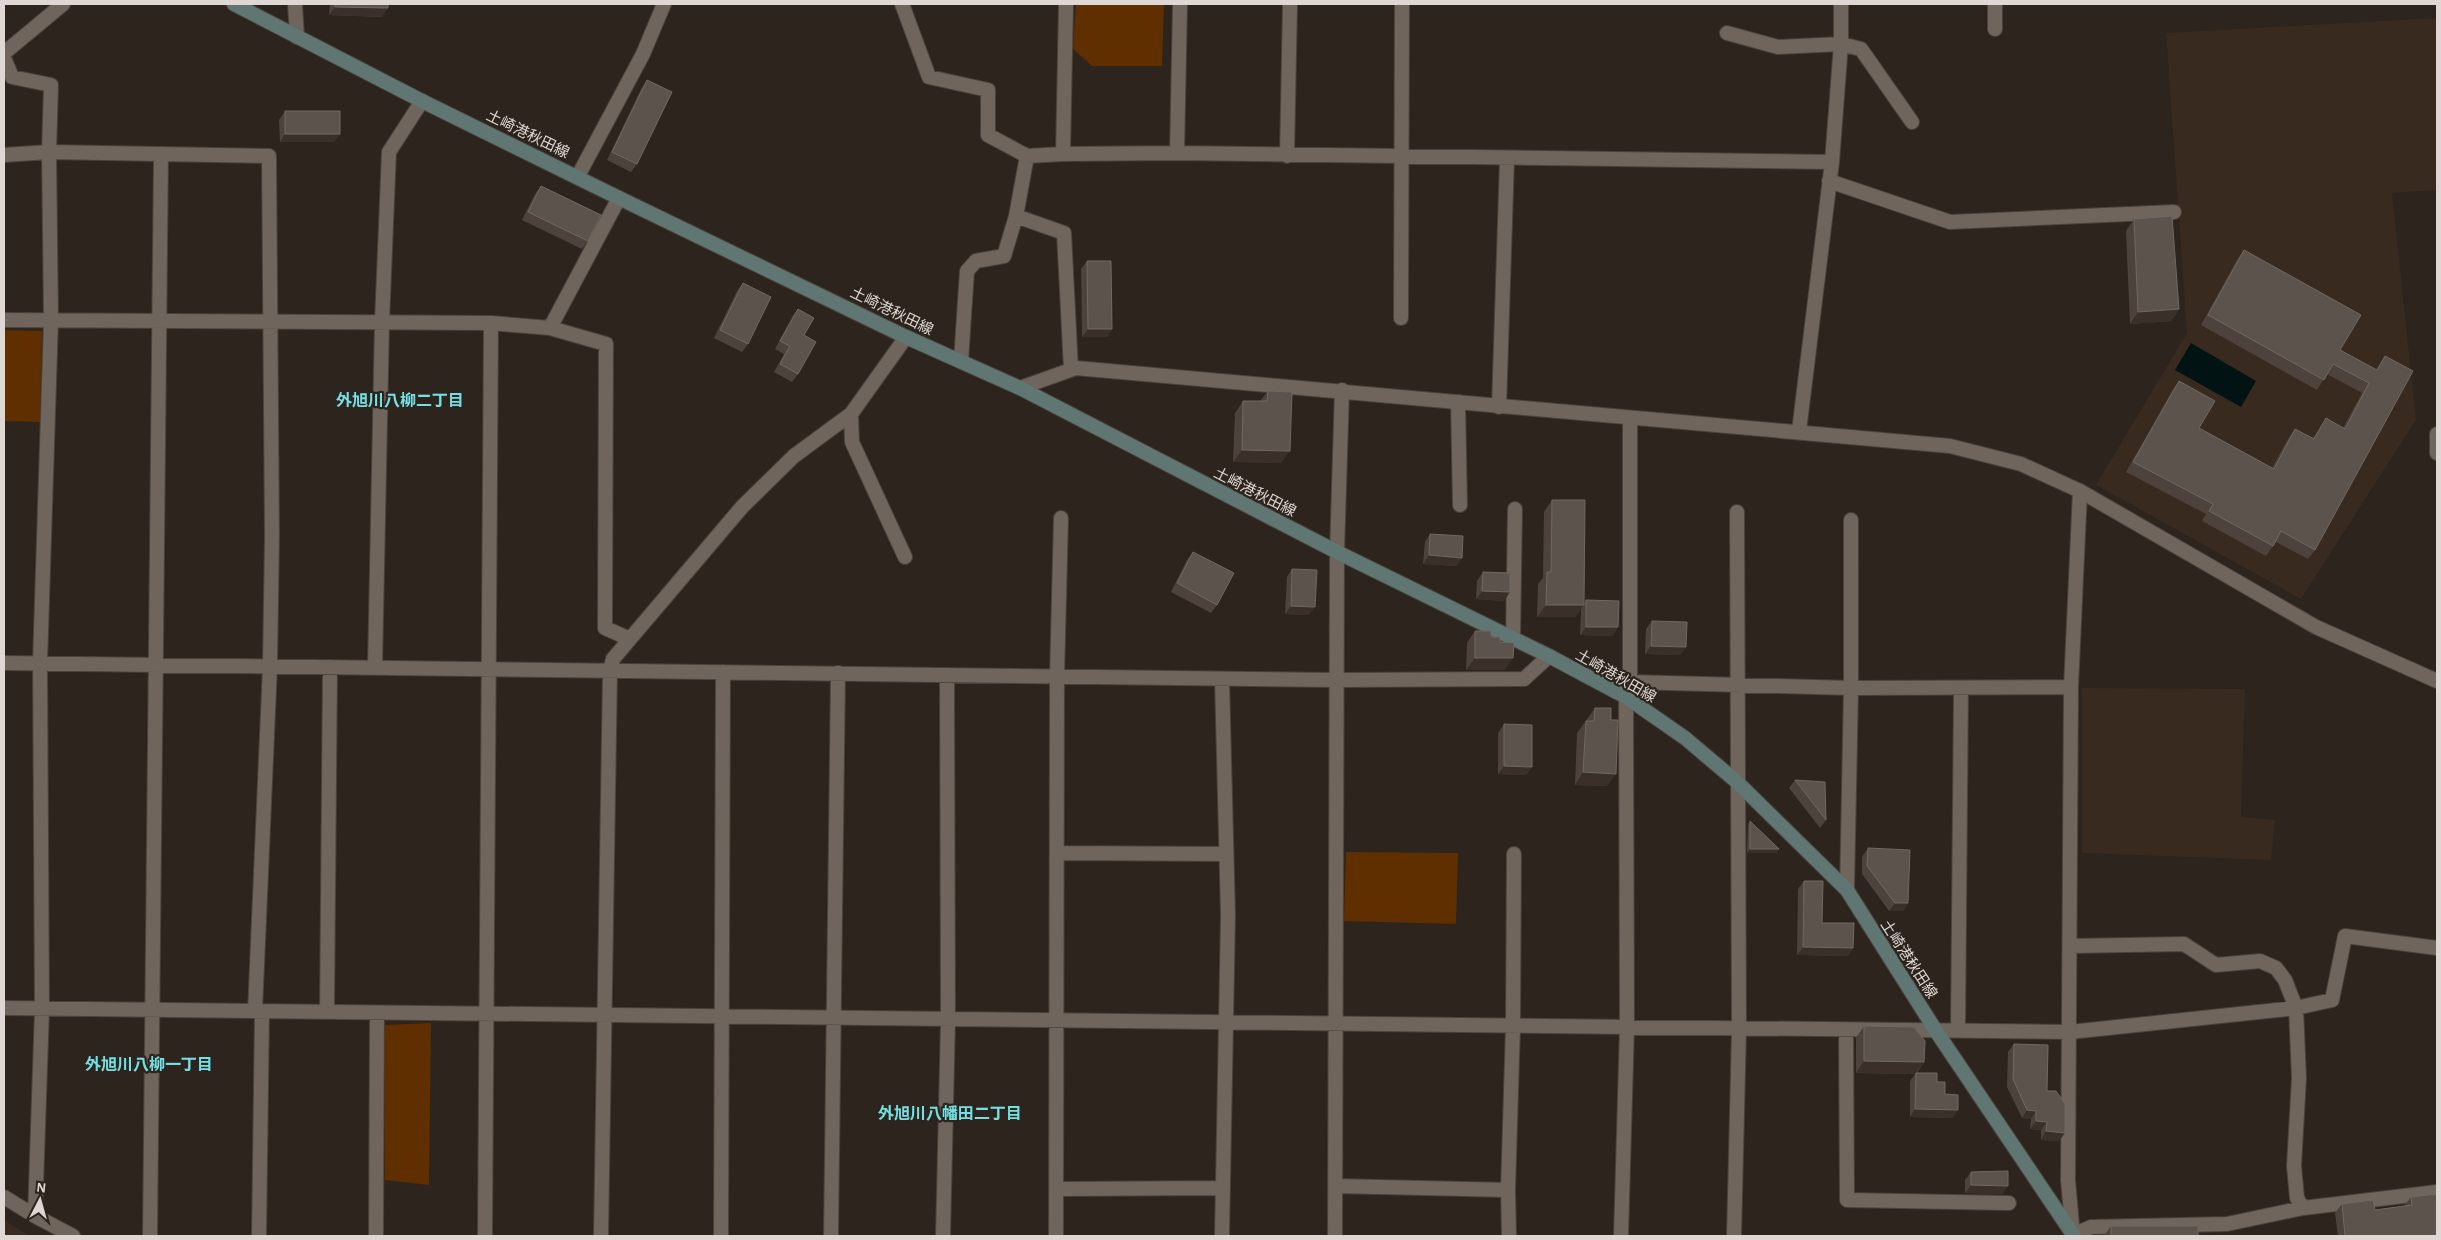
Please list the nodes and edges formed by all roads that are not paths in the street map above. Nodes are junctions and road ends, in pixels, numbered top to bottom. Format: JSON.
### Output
{"nodes":[{"id":1,"x":63,"y":4,"type":"edge"},
{"id":2,"x":234,"y":4,"type":"edge"},
{"id":3,"x":295,"y":4,"type":"edge"},
{"id":4,"x":664,"y":4,"type":"edge"},
{"id":5,"x":902,"y":4,"type":"edge"},
{"id":6,"x":1066,"y":4,"type":"edge"},
{"id":7,"x":1180,"y":4,"type":"edge"},
{"id":8,"x":1290,"y":4,"type":"edge"},
{"id":9,"x":1402,"y":4,"type":"edge"},
{"id":10,"x":1841,"y":4,"type":"edge"},
{"id":11,"x":1995,"y":4,"type":"edge"},
{"id":12,"x":1995,"y":29,"type":"dead end"},
{"id":13,"x":1726,"y":33,"type":"dead end"},
{"id":14,"x":297,"y":36,"type":"junction"},
{"id":15,"x":1841,"y":44,"type":"junction"},
{"id":16,"x":4,"y":54,"type":"edge"},
{"id":17,"x":4,"y":58,"type":"edge"},
{"id":18,"x":8,"y":81,"type":"edge"},
{"id":19,"x":422,"y":101,"type":"junction"},
{"id":20,"x":1912,"y":122,"type":"dead end"},
{"id":21,"x":49,"y":152,"type":"junction"},
{"id":22,"x":1177,"y":153,"type":"junction"},
{"id":23,"x":161,"y":154,"type":"junction"},
{"id":24,"x":1063,"y":154,"type":"junction"},
{"id":25,"x":4,"y":155,"type":"edge"},
{"id":26,"x":1027,"y":156,"type":"junction"},
{"id":27,"x":1287,"y":156,"type":"junction"},
{"id":28,"x":1401,"y":158,"type":"junction"},
{"id":29,"x":1508,"y":158,"type":"junction"},
{"id":30,"x":1832,"y":162,"type":"junction"},
{"id":31,"x":578,"y":176,"type":"junction"},
{"id":32,"x":1829,"y":181,"type":"junction"},
{"id":33,"x":620,"y":198,"type":"junction"},
{"id":34,"x":2174,"y":212,"type":"dead end"},
{"id":35,"x":1016,"y":216,"type":"junction"},
{"id":36,"x":1401,"y":318,"type":"dead end"},
{"id":37,"x":4,"y":320,"type":"edge"},
{"id":38,"x":51,"y":320,"type":"junction"},
{"id":39,"x":160,"y":321,"type":"junction"},
{"id":40,"x":270,"y":322,"type":"junction"},
{"id":41,"x":382,"y":322,"type":"junction"},
{"id":42,"x":491,"y":323,"type":"junction"},
{"id":43,"x":550,"y":328,"type":"junction"},
{"id":44,"x":906,"y":337,"type":"junction"},
{"id":45,"x":961,"y":362,"type":"junction"},
{"id":46,"x":1071,"y":369,"type":"junction"},
{"id":47,"x":1020,"y":388,"type":"junction"},
{"id":48,"x":1342,"y":390,"type":"junction"},
{"id":49,"x":1458,"y":402,"type":"junction"},
{"id":50,"x":1499,"y":407,"type":"junction"},
{"id":51,"x":851,"y":414,"type":"junction"},
{"id":52,"x":1630,"y":418,"type":"junction"},
{"id":53,"x":1799,"y":431,"type":"junction"},
{"id":54,"x":2437,"y":434,"type":"edge"},
{"id":55,"x":2437,"y":453,"type":"edge"},
{"id":56,"x":2080,"y":491,"type":"junction"},
{"id":57,"x":1460,"y":505,"type":"dead end"},
{"id":58,"x":1515,"y":509,"type":"dead end"},
{"id":59,"x":1737,"y":512,"type":"dead end"},
{"id":60,"x":1060,"y":518,"type":"dead end"},
{"id":61,"x":1851,"y":520,"type":"dead end"},
{"id":62,"x":1337,"y":552,"type":"junction"},
{"id":63,"x":905,"y":557,"type":"dead end"},
{"id":64,"x":1513,"y":638,"type":"junction"},
{"id":65,"x":630,"y":639,"type":"junction"},
{"id":66,"x":1549,"y":656,"type":"junction"},
{"id":67,"x":4,"y":663,"type":"edge"},
{"id":68,"x":40,"y":663,"type":"junction"},
{"id":69,"x":156,"y":665,"type":"junction"},
{"id":70,"x":270,"y":666,"type":"junction"},
{"id":71,"x":330,"y":667,"type":"junction"},
{"id":72,"x":376,"y":668,"type":"junction"},
{"id":73,"x":490,"y":669,"type":"junction"},
{"id":74,"x":610,"y":670,"type":"junction"},
{"id":75,"x":723,"y":672,"type":"junction"},
{"id":76,"x":838,"y":673,"type":"junction"},
{"id":77,"x":947,"y":675,"type":"junction"},
{"id":78,"x":1058,"y":676,"type":"junction"},
{"id":79,"x":1222,"y":678,"type":"junction"},
{"id":80,"x":1337,"y":680,"type":"junction"},
{"id":81,"x":2437,"y":681,"type":"edge"},
{"id":82,"x":1630,"y":682,"type":"junction"},
{"id":83,"x":1737,"y":685,"type":"junction"},
{"id":84,"x":2071,"y":687,"type":"junction"},
{"id":85,"x":1851,"y":688,"type":"junction"},
{"id":86,"x":1961,"y":688,"type":"junction"},
{"id":87,"x":1626,"y":697,"type":"junction"},
{"id":88,"x":1738,"y":782,"type":"junction"},
{"id":89,"x":1058,"y":853,"type":"junction"},
{"id":90,"x":1226,"y":854,"type":"junction"},
{"id":91,"x":1514,"y":854,"type":"dead end"},
{"id":92,"x":1847,"y":890,"type":"junction"},
{"id":93,"x":2070,"y":946,"type":"junction"},
{"id":94,"x":2437,"y":948,"type":"edge"},
{"id":95,"x":4,"y":1008,"type":"edge"},
{"id":96,"x":2296,"y":1008,"type":"junction"},
{"id":97,"x":42,"y":1009,"type":"junction"},
{"id":98,"x":152,"y":1010,"type":"junction"},
{"id":99,"x":258,"y":1011,"type":"junction"},
{"id":100,"x":327,"y":1012,"type":"junction"},
{"id":101,"x":377,"y":1012,"type":"junction"},
{"id":102,"x":486,"y":1014,"type":"junction"},
{"id":103,"x":604,"y":1015,"type":"junction"},
{"id":104,"x":723,"y":1017,"type":"junction"},
{"id":105,"x":834,"y":1018,"type":"junction"},
{"id":106,"x":948,"y":1020,"type":"junction"},
{"id":107,"x":1058,"y":1021,"type":"junction"},
{"id":108,"x":1225,"y":1023,"type":"junction"},
{"id":109,"x":1337,"y":1024,"type":"junction"},
{"id":110,"x":1513,"y":1026,"type":"junction"},
{"id":111,"x":1627,"y":1027,"type":"junction"},
{"id":112,"x":1739,"y":1029,"type":"junction"},
{"id":113,"x":1846,"y":1030,"type":"junction"},
{"id":114,"x":1936,"y":1031,"type":"junction"},
{"id":115,"x":1958,"y":1031,"type":"junction"},
{"id":116,"x":2070,"y":1032,"type":"junction"},
{"id":117,"x":1336,"y":1186,"type":"junction"},
{"id":118,"x":1222,"y":1188,"type":"junction"},
{"id":119,"x":1057,"y":1189,"type":"junction"},
{"id":120,"x":1508,"y":1190,"type":"junction"},
{"id":121,"x":2437,"y":1192,"type":"edge"},
{"id":122,"x":4,"y":1197,"type":"edge"},
{"id":123,"x":2010,"y":1203,"type":"dead end"},
{"id":124,"x":2303,"y":1208,"type":"junction"},
{"id":125,"x":35,"y":1216,"type":"junction"},
{"id":126,"x":73,"y":1236,"type":"edge"},
{"id":127,"x":150,"y":1236,"type":"edge"},
{"id":128,"x":259,"y":1236,"type":"edge"},
{"id":129,"x":376,"y":1236,"type":"edge"},
{"id":130,"x":485,"y":1236,"type":"edge"},
{"id":131,"x":602,"y":1236,"type":"edge"},
{"id":132,"x":721,"y":1236,"type":"edge"},
{"id":133,"x":831,"y":1236,"type":"edge"},
{"id":134,"x":943,"y":1236,"type":"edge"},
{"id":135,"x":1056,"y":1236,"type":"edge"},
{"id":136,"x":1222,"y":1236,"type":"edge"},
{"id":137,"x":1335,"y":1236,"type":"edge"},
{"id":138,"x":1509,"y":1236,"type":"edge"},
{"id":139,"x":1622,"y":1236,"type":"edge"},
{"id":140,"x":1734,"y":1236,"type":"edge"},
{"id":141,"x":2073,"y":1236,"type":"edge"}],
"edges":[{"from":1,"to":16,"type":"street"},
{"from":2,"to":14,"type":"main road","name":"土崎港秋田線"},
{"from":3,"to":14,"type":"street"},
{"from":4,"to":31,"type":"street"},
{"from":5,"to":26,"type":"street"},
{"from":6,"to":24,"type":"street"},
{"from":7,"to":22,"type":"street"},
{"from":8,"to":27,"type":"street"},
{"from":9,"to":28,"type":"street"},
{"from":10,"to":15,"type":"street"},
{"from":11,"to":12,"type":"street"},
{"from":13,"to":15,"type":"street"},
{"from":14,"to":19,"type":"main road","name":"土崎港秋田線"},
{"from":15,"to":20,"type":"street"},
{"from":15,"to":30,"type":"street"},
{"from":17,"to":18,"type":"street"},
{"from":18,"to":21,"type":"street"},
{"from":19,"to":31,"type":"main road","name":"土崎港秋田線"},
{"from":19,"to":41,"type":"street"},
{"from":21,"to":23,"type":"street"},
{"from":21,"to":25,"type":"street"},
{"from":21,"to":38,"type":"street"},
{"from":22,"to":24,"type":"street"},
{"from":22,"to":27,"type":"street"},
{"from":23,"to":39,"type":"street"},
{"from":23,"to":40,"type":"street"},
{"from":24,"to":26,"type":"street"},
{"from":26,"to":35,"type":"street"},
{"from":27,"to":28,"type":"street"},
{"from":28,"to":29,"type":"street"},
{"from":28,"to":36,"type":"street"},
{"from":29,"to":30,"type":"street"},
{"from":29,"to":50,"type":"street"},
{"from":30,"to":32,"type":"street"},
{"from":31,"to":33,"type":"main road","name":"土崎港秋田線"},
{"from":32,"to":34,"type":"street"},
{"from":32,"to":53,"type":"street"},
{"from":33,"to":43,"type":"street"},
{"from":33,"to":44,"type":"main road","name":"土崎港秋田線"},
{"from":35,"to":45,"type":"street"},
{"from":35,"to":46,"type":"street"},
{"from":37,"to":38,"type":"street"},
{"from":38,"to":39,"type":"street"},
{"from":38,"to":68,"type":"street"},
{"from":39,"to":40,"type":"street"},
{"from":39,"to":69,"type":"street"},
{"from":40,"to":41,"type":"street"},
{"from":40,"to":70,"type":"street"},
{"from":41,"to":42,"type":"street"},
{"from":41,"to":72,"type":"street"},
{"from":42,"to":43,"type":"street"},
{"from":42,"to":73,"type":"street"},
{"from":43,"to":65,"type":"street"},
{"from":44,"to":45,"type":"main road","name":"土崎港秋田線"},
{"from":44,"to":51,"type":"street"},
{"from":45,"to":47,"type":"main road","name":"土崎港秋田線"},
{"from":46,"to":47,"type":"street"},
{"from":46,"to":48,"type":"street"},
{"from":47,"to":62,"type":"main road","name":"土崎港秋田線"},
{"from":48,"to":49,"type":"street"},
{"from":48,"to":62,"type":"street"},
{"from":49,"to":50,"type":"street"},
{"from":49,"to":57,"type":"street"},
{"from":50,"to":52,"type":"street"},
{"from":51,"to":63,"type":"street"},
{"from":51,"to":65,"type":"street"},
{"from":52,"to":53,"type":"street"},
{"from":52,"to":82,"type":"street"},
{"from":53,"to":56,"type":"street"},
{"from":54,"to":55,"type":"street"},
{"from":56,"to":81,"type":"street"},
{"from":56,"to":84,"type":"street"},
{"from":58,"to":64,"type":"street"},
{"from":59,"to":83,"type":"street"},
{"from":60,"to":78,"type":"street"},
{"from":61,"to":85,"type":"street"},
{"from":62,"to":64,"type":"main road","name":"土崎港秋田線"},
{"from":62,"to":80,"type":"street"},
{"from":64,"to":66,"type":"main road","name":"土崎港秋田線"},
{"from":65,"to":74,"type":"street"},
{"from":66,"to":80,"type":"street"},
{"from":66,"to":87,"type":"main road","name":"土崎港秋田線"},
{"from":67,"to":68,"type":"street"},
{"from":68,"to":69,"type":"street"},
{"from":68,"to":97,"type":"street"},
{"from":69,"to":70,"type":"street"},
{"from":69,"to":98,"type":"street"},
{"from":70,"to":71,"type":"street"},
{"from":70,"to":99,"type":"street"},
{"from":71,"to":72,"type":"street"},
{"from":71,"to":100,"type":"street"},
{"from":72,"to":73,"type":"street"},
{"from":73,"to":74,"type":"street"},
{"from":73,"to":102,"type":"street"},
{"from":74,"to":75,"type":"street"},
{"from":74,"to":103,"type":"street"},
{"from":75,"to":76,"type":"street"},
{"from":75,"to":104,"type":"street"},
{"from":76,"to":77,"type":"street"},
{"from":76,"to":105,"type":"street"},
{"from":77,"to":78,"type":"street"},
{"from":77,"to":106,"type":"street"},
{"from":78,"to":79,"type":"street"},
{"from":78,"to":89,"type":"street"},
{"from":79,"to":80,"type":"street"},
{"from":79,"to":90,"type":"street"},
{"from":80,"to":109,"type":"street"},
{"from":82,"to":83,"type":"street"},
{"from":82,"to":87,"type":"street"},
{"from":83,"to":85,"type":"street"},
{"from":83,"to":88,"type":"street"},
{"from":84,"to":86,"type":"street"},
{"from":84,"to":93,"type":"street"},
{"from":85,"to":86,"type":"street"},
{"from":85,"to":92,"type":"street"},
{"from":86,"to":115,"type":"street"},
{"from":87,"to":88,"type":"main road","name":"土崎港秋田線"},
{"from":87,"to":111,"type":"street"},
{"from":88,"to":92,"type":"main road","name":"土崎港秋田線"},
{"from":88,"to":112,"type":"street"},
{"from":89,"to":90,"type":"street"},
{"from":89,"to":107,"type":"street"},
{"from":90,"to":108,"type":"street"},
{"from":91,"to":110,"type":"street"},
{"from":92,"to":114,"type":"main road","name":"土崎港秋田線"},
{"from":93,"to":96,"type":"street"},
{"from":93,"to":116,"type":"street"},
{"from":94,"to":96,"type":"street"},
{"from":95,"to":97,"type":"street"},
{"from":96,"to":116,"type":"street"},
{"from":96,"to":124,"type":"street"},
{"from":97,"to":98,"type":"street"},
{"from":97,"to":125,"type":"street"},
{"from":98,"to":99,"type":"street"},
{"from":98,"to":127,"type":"street"},
{"from":99,"to":100,"type":"street"},
{"from":99,"to":128,"type":"street"},
{"from":100,"to":101,"type":"street"},
{"from":101,"to":102,"type":"street"},
{"from":101,"to":129,"type":"street"},
{"from":102,"to":103,"type":"street"},
{"from":102,"to":130,"type":"street"},
{"from":103,"to":104,"type":"street"},
{"from":103,"to":131,"type":"street"},
{"from":104,"to":105,"type":"street"},
{"from":104,"to":132,"type":"street"},
{"from":105,"to":106,"type":"street"},
{"from":105,"to":133,"type":"street"},
{"from":106,"to":107,"type":"street"},
{"from":106,"to":134,"type":"street"},
{"from":107,"to":108,"type":"street"},
{"from":107,"to":119,"type":"street"},
{"from":108,"to":109,"type":"street"},
{"from":108,"to":118,"type":"street"},
{"from":109,"to":110,"type":"street"},
{"from":109,"to":117,"type":"street"},
{"from":110,"to":111,"type":"street"},
{"from":110,"to":120,"type":"street"},
{"from":111,"to":112,"type":"street"},
{"from":111,"to":139,"type":"street"},
{"from":112,"to":113,"type":"street"},
{"from":112,"to":140,"type":"street"},
{"from":113,"to":114,"type":"street"},
{"from":113,"to":123,"type":"street"},
{"from":114,"to":115,"type":"street"},
{"from":114,"to":141,"type":"main road","name":"土崎港秋田線"},
{"from":115,"to":116,"type":"street"},
{"from":116,"to":141,"type":"street"},
{"from":117,"to":120,"type":"street"},
{"from":117,"to":137,"type":"street"},
{"from":118,"to":119,"type":"street"},
{"from":118,"to":136,"type":"street"},
{"from":119,"to":135,"type":"street"},
{"from":120,"to":138,"type":"street"},
{"from":121,"to":124,"type":"street"},
{"from":122,"to":125,"type":"street"},
{"from":124,"to":141,"type":"street"},
{"from":125,"to":126,"type":"street"}]}
